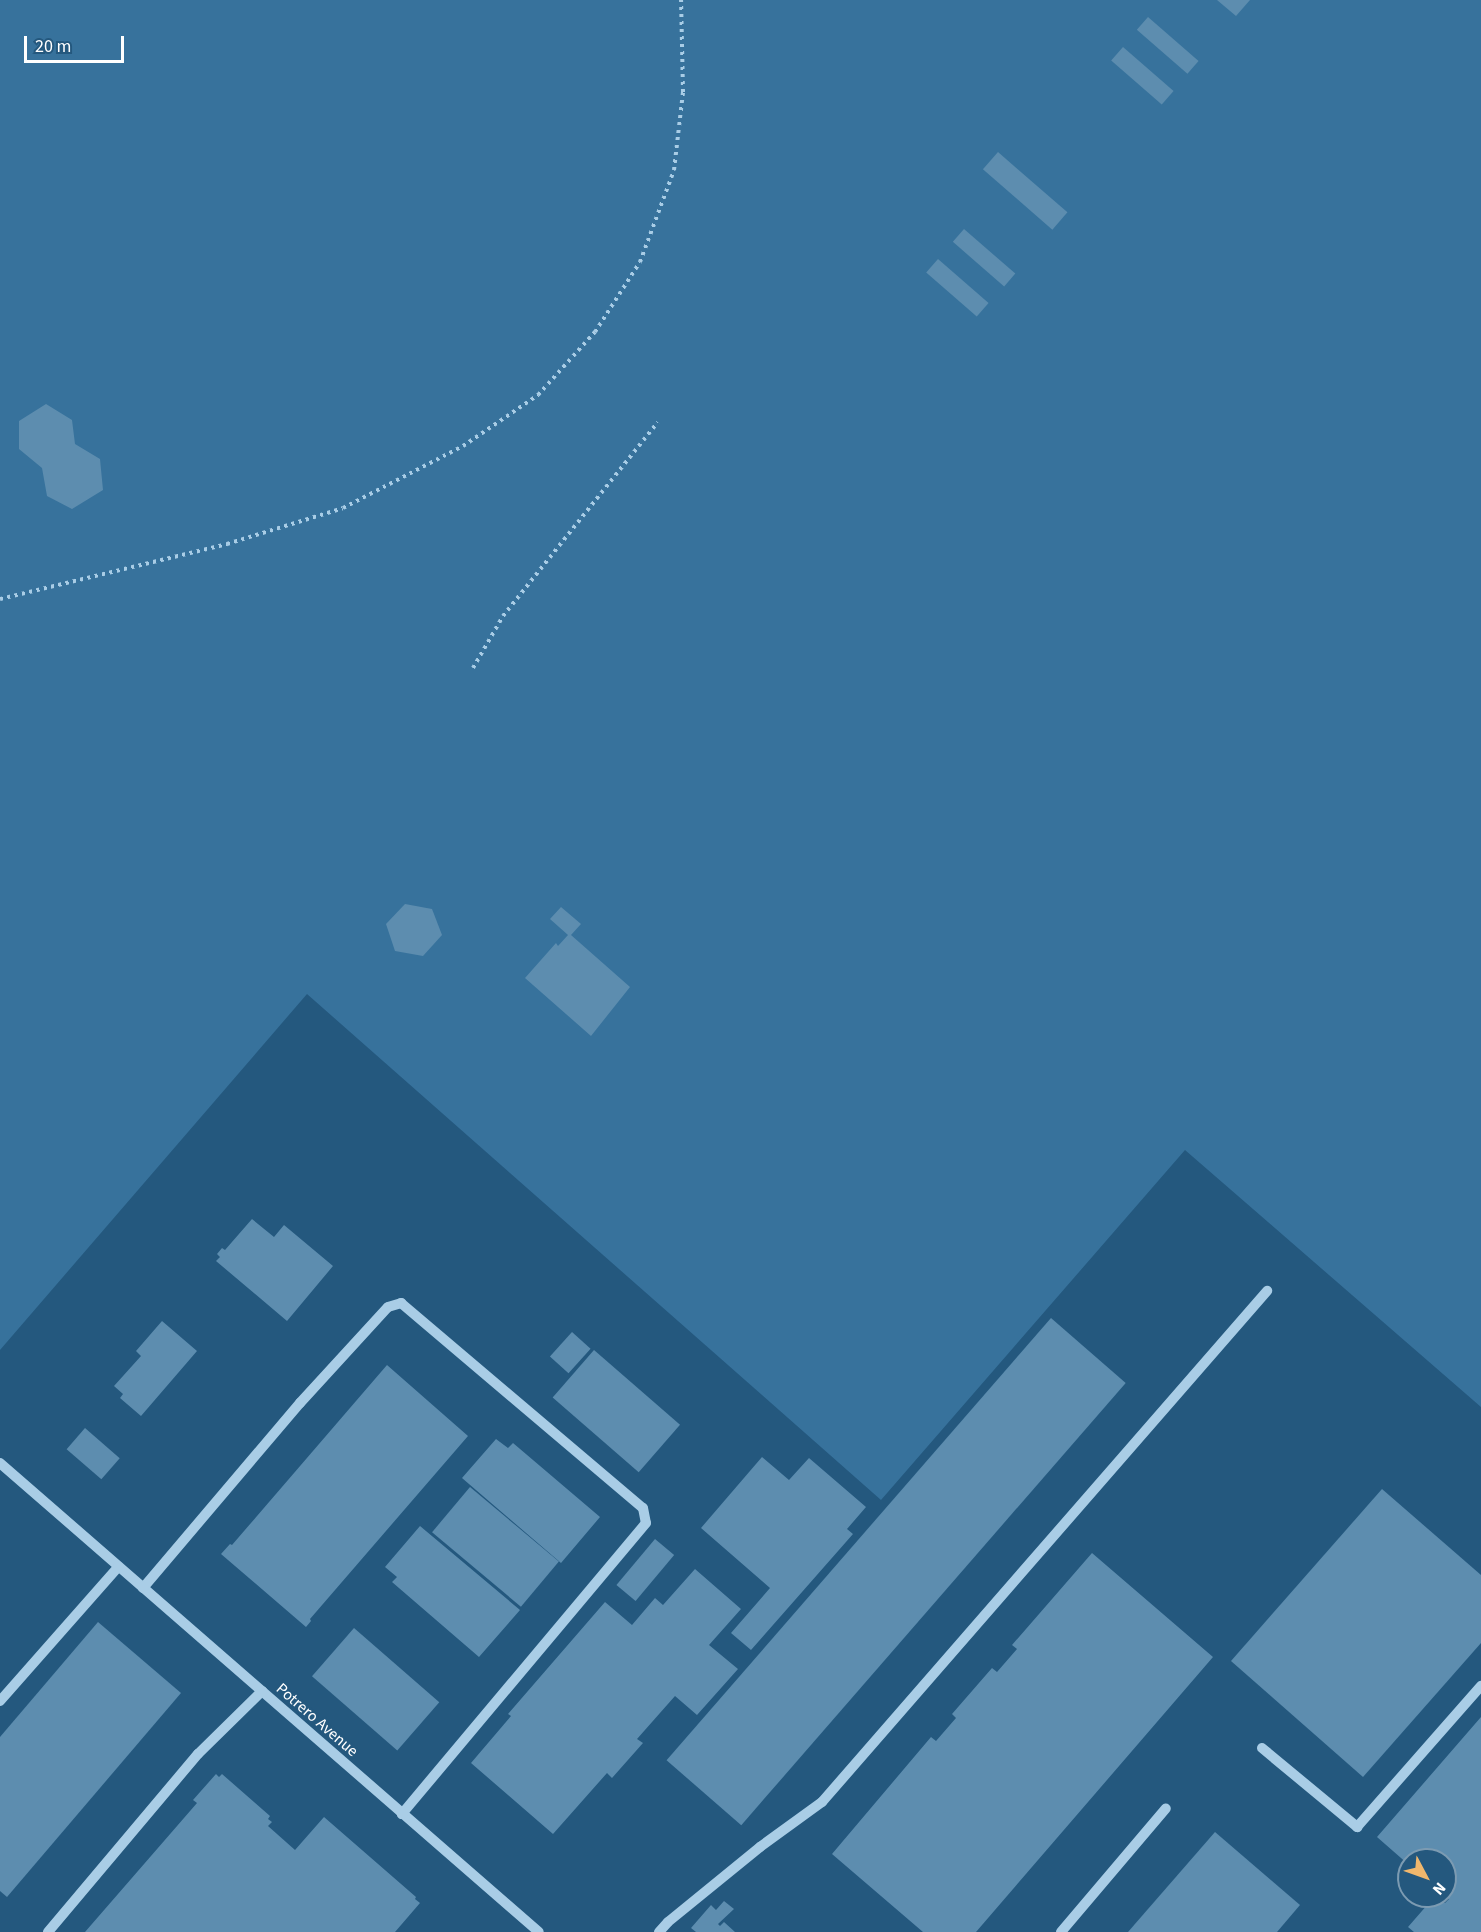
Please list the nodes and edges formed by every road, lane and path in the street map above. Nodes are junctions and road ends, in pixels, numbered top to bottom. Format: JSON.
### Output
{"nodes":[{"id":1,"x":681,"y":0,"type":"edge"},
{"id":2,"x":658,"y":422,"type":"dead end"},
{"id":3,"x":0,"y":599,"type":"edge"},
{"id":4,"x":473,"y":669,"type":"dead end"},
{"id":5,"x":1268,"y":1291,"type":"dead end"},
{"id":6,"x":0,"y":1463,"type":"edge"},
{"id":7,"x":118,"y":1567,"type":"junction"},
{"id":8,"x":143,"y":1588,"type":"junction"},
{"id":9,"x":1481,"y":1686,"type":"edge"},
{"id":10,"x":262,"y":1691,"type":"junction"},
{"id":11,"x":0,"y":1701,"type":"edge"},
{"id":12,"x":1262,"y":1748,"type":"dead end"},
{"id":13,"x":1166,"y":1808,"type":"dead end"},
{"id":14,"x":402,"y":1814,"type":"junction"},
{"id":15,"x":48,"y":1932,"type":"edge"},
{"id":16,"x":538,"y":1932,"type":"edge"},
{"id":17,"x":659,"y":1932,"type":"edge"},
{"id":18,"x":1061,"y":1932,"type":"edge"}],
"edges":[{"from":1,"to":3,"type":"path"},
{"from":2,"to":4,"type":"path"},
{"from":5,"to":17,"type":"street"},
{"from":6,"to":7,"type":"street","name":"Potrero Avenue"},
{"from":7,"to":8,"type":"street","name":"Potrero Avenue"},
{"from":7,"to":11,"type":"street"},
{"from":8,"to":10,"type":"street","name":"Potrero Avenue"},
{"from":8,"to":14,"type":"street"},
{"from":9,"to":12,"type":"street"},
{"from":10,"to":14,"type":"street","name":"Potrero Avenue"},
{"from":10,"to":15,"type":"street"},
{"from":13,"to":18,"type":"street"},
{"from":14,"to":16,"type":"street","name":"Potrero Avenue"}]}
